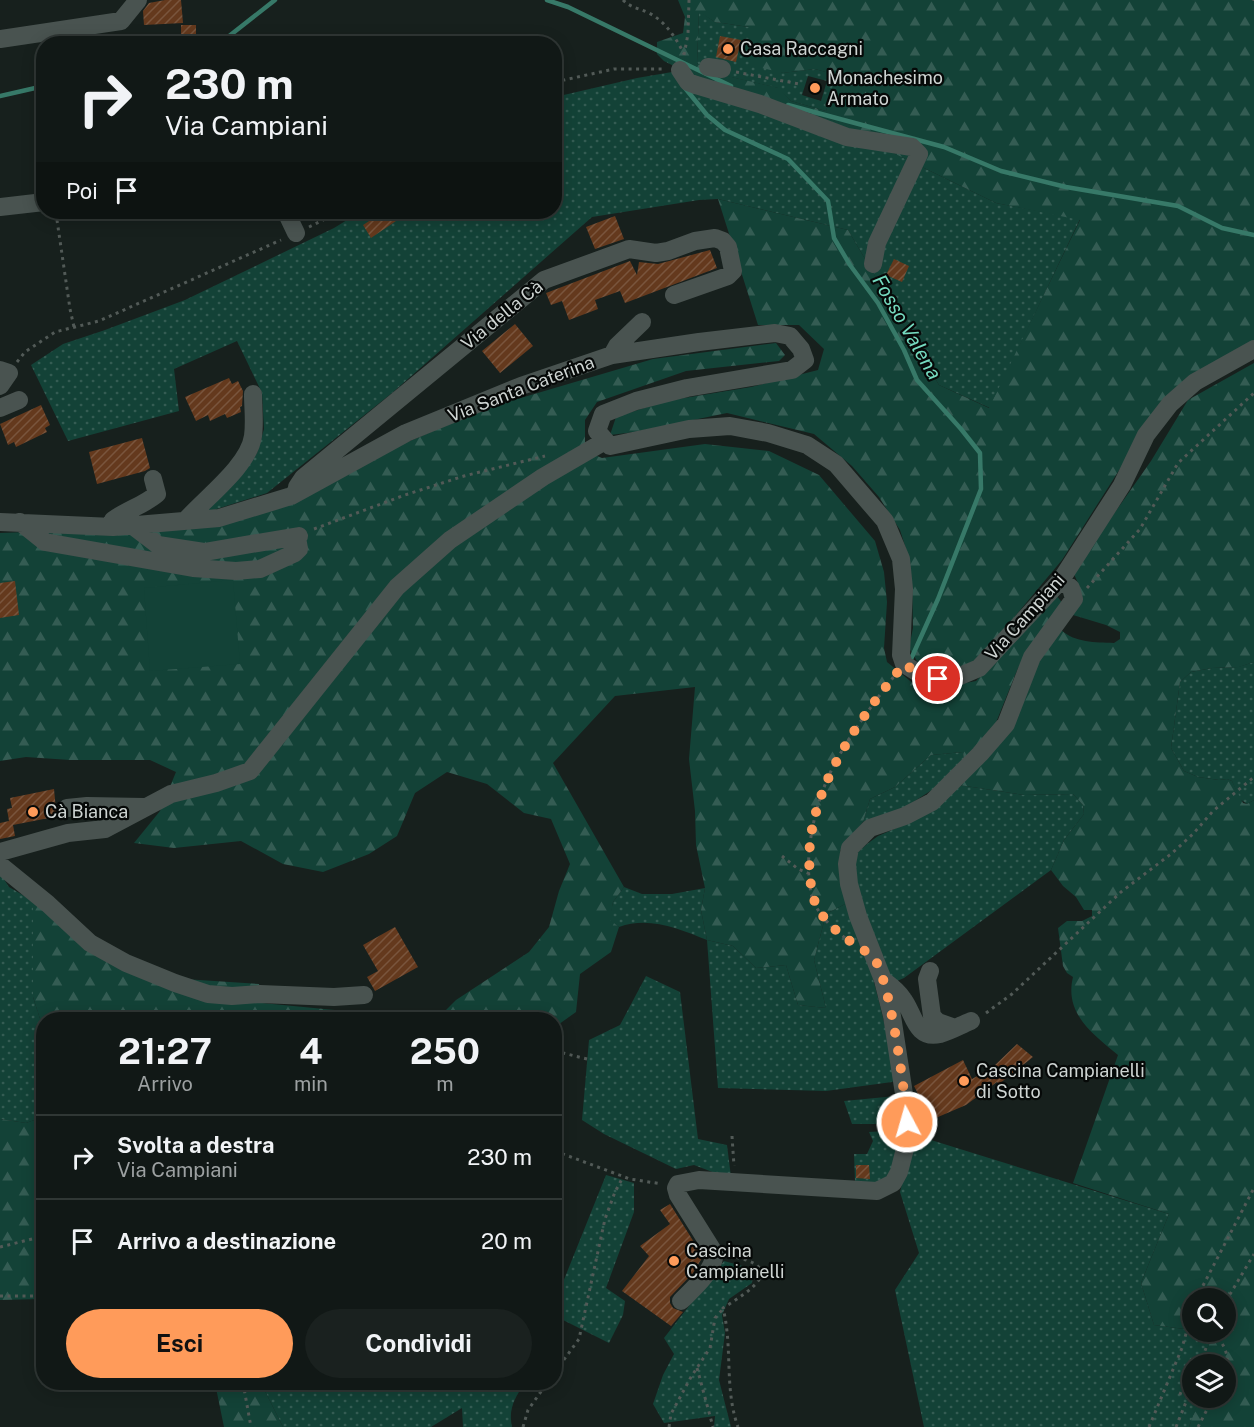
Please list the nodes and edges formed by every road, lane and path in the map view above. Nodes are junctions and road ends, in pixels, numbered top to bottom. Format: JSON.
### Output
{"nodes":[{"id":1,"x":138,"y":0,"type":"edge"},
{"id":2,"x":623,"y":0,"type":"edge"},
{"id":3,"x":689,"y":0,"type":"edge"},
{"id":4,"x":0,"y":39,"type":"edge"},
{"id":5,"x":715,"y":68,"type":"dead end"},
{"id":6,"x":675,"y":69,"type":"joint"},
{"id":7,"x":562,"y":80,"type":"edge"},
{"id":8,"x":799,"y":84,"type":"dead end"},
{"id":9,"x":36,"y":203,"type":"edge"},
{"id":10,"x":0,"y":207,"type":"edge"},
{"id":11,"x":289,"y":219,"type":"edge"},
{"id":12,"x":325,"y":219,"type":"edge"},
{"id":13,"x":57,"y":220,"type":"dead end"},
{"id":14,"x":296,"y":233,"type":"junction"},
{"id":15,"x":873,"y":264,"type":"dead end"},
{"id":16,"x":674,"y":295,"type":"dead end"},
{"id":17,"x":642,"y":322,"type":"dead end"},
{"id":18,"x":74,"y":327,"type":"junction"},
{"id":19,"x":1254,"y":349,"type":"edge"},
{"id":20,"x":612,"y":355,"type":"junction"},
{"id":21,"x":3,"y":376,"type":"edge"},
{"id":22,"x":1254,"y":393,"type":"edge"},
{"id":23,"x":253,"y":394,"type":"dead end"},
{"id":24,"x":19,"y":400,"type":"dead end"},
{"id":25,"x":0,"y":408,"type":"edge"},
{"id":26,"x":605,"y":441,"type":"junction"},
{"id":27,"x":554,"y":453,"type":"dead end"},
{"id":28,"x":153,"y":479,"type":"dead end"},
{"id":29,"x":291,"y":496,"type":"junction"},
{"id":30,"x":185,"y":521,"type":"junction"},
{"id":31,"x":0,"y":522,"type":"edge"},
{"id":32,"x":20,"y":522,"type":"junction"},
{"id":33,"x":133,"y":526,"type":"junction"},
{"id":34,"x":112,"y":527,"type":"junction"},
{"id":35,"x":296,"y":536,"type":"junction"},
{"id":36,"x":1061,"y":580,"type":"junction"},
{"id":37,"x":1089,"y":586,"type":"dead end"},
{"id":38,"x":901,"y":668,"type":"junction"},
{"id":39,"x":1254,"y":777,"type":"edge"},
{"id":40,"x":144,"y":807,"type":"junction"},
{"id":41,"x":67,"y":808,"type":"dead end"},
{"id":42,"x":0,"y":852,"type":"edge"},
{"id":43,"x":782,"y":856,"type":"dead end"},
{"id":44,"x":0,"y":865,"type":"edge"},
{"id":45,"x":810,"y":874,"type":"junction"},
{"id":46,"x":874,"y":958,"type":"junction"},
{"id":47,"x":930,"y":971,"type":"dead end"},
{"id":48,"x":883,"y":980,"type":"junction"},
{"id":49,"x":364,"y":995,"type":"dead end"},
{"id":50,"x":963,"y":1024,"type":"junction"},
{"id":51,"x":562,"y":1053,"type":"edge"},
{"id":52,"x":591,"y":1060,"type":"dead end"},
{"id":53,"x":732,"y":1136,"type":"dead end"},
{"id":54,"x":562,"y":1154,"type":"edge"},
{"id":55,"x":623,"y":1177,"type":"junction"},
{"id":56,"x":735,"y":1183,"type":"junction"},
{"id":57,"x":676,"y":1188,"type":"junction"},
{"id":58,"x":1254,"y":1188,"type":"edge"},
{"id":59,"x":36,"y":1238,"type":"edge"},
{"id":60,"x":0,"y":1247,"type":"edge"},
{"id":61,"x":715,"y":1254,"type":"junction"},
{"id":62,"x":1254,"y":1254,"type":"edge"},
{"id":63,"x":1202,"y":1288,"type":"edge"},
{"id":64,"x":1234,"y":1288,"type":"edge"},
{"id":65,"x":0,"y":1296,"type":"edge"},
{"id":66,"x":36,"y":1296,"type":"edge"},
{"id":67,"x":681,"y":1301,"type":"dead end"},
{"id":68,"x":723,"y":1308,"type":"junction"},
{"id":69,"x":1184,"y":1342,"type":"edge"},
{"id":70,"x":562,"y":1362,"type":"edge"},
{"id":71,"x":697,"y":1368,"type":"junction"},
{"id":72,"x":244,"y":1390,"type":"edge"},
{"id":73,"x":542,"y":1390,"type":"edge"},
{"id":74,"x":1179,"y":1393,"type":"dead end"},
{"id":75,"x":1182,"y":1394,"type":"edge"},
{"id":76,"x":1184,"y":1408,"type":"edge"},
{"id":77,"x":1208,"y":1408,"type":"edge"},
{"id":78,"x":251,"y":1427,"type":"edge"},
{"id":79,"x":523,"y":1427,"type":"edge"},
{"id":80,"x":669,"y":1427,"type":"edge"},
{"id":81,"x":713,"y":1427,"type":"edge"},
{"id":82,"x":738,"y":1427,"type":"edge"},
{"id":83,"x":1149,"y":1427,"type":"edge"},
{"id":84,"x":1176,"y":1427,"type":"edge"},
{"id":85,"x":1198,"y":1427,"type":"edge"}],
"edges":[{"from":1,"to":4,"type":"street"},
{"from":2,"to":3,"type":"path"},
{"from":5,"to":8,"type":"path"},
{"from":6,"to":7,"type":"path"},
{"from":6,"to":15,"type":"street"},
{"from":9,"to":10,"type":"street"},
{"from":11,"to":14,"type":"street"},
{"from":12,"to":14,"type":"path"},
{"from":13,"to":18,"type":"path"},
{"from":14,"to":18,"type":"path"},
{"from":16,"to":29,"type":"street","name":"Via della Cà"},
{"from":17,"to":20,"type":"street"},
{"from":18,"to":21,"type":"path"},
{"from":19,"to":36,"type":"street","name":"Via Campiani"},
{"from":20,"to":26,"type":"street","name":"Via Santa Caterina"},
{"from":20,"to":29,"type":"street","name":"Via Santa Caterina"},
{"from":22,"to":37,"type":"path"},
{"from":23,"to":30,"type":"street"},
{"from":24,"to":25,"type":"street"},
{"from":26,"to":38,"type":"street"},
{"from":26,"to":40,"type":"street"},
{"from":27,"to":35,"type":"path"},
{"from":28,"to":34,"type":"street"},
{"from":29,"to":30,"type":"street","name":"Via Santa Caterina"},
{"from":30,"to":33,"type":"street","name":"Via Santa Caterina"},
{"from":31,"to":32,"type":"street","name":"Via Santa Caterina"},
{"from":32,"to":34,"type":"street","name":"Via Santa Caterina"},
{"from":32,"to":35,"type":"street"},
{"from":33,"to":34,"type":"street","name":"Via Santa Caterina"},
{"from":33,"to":35,"type":"street"},
{"from":36,"to":38,"type":"street","name":"Via Campiani"},
{"from":36,"to":46,"type":"street"},
{"from":38,"to":45,"type":"path"},
{"from":39,"to":50,"type":"path"},
{"from":40,"to":41,"type":"street"},
{"from":40,"to":42,"type":"street"},
{"from":43,"to":45,"type":"path"},
{"from":44,"to":49,"type":"street"},
{"from":45,"to":46,"type":"path"},
{"from":46,"to":48,"type":"street"},
{"from":47,"to":50,"type":"street"},
{"from":48,"to":50,"type":"street"},
{"from":48,"to":56,"type":"street"},
{"from":51,"to":52,"type":"path"},
{"from":53,"to":56,"type":"path"},
{"from":54,"to":55,"type":"path"},
{"from":55,"to":57,"type":"path"},
{"from":55,"to":70,"type":"path"},
{"from":56,"to":57,"type":"street"},
{"from":57,"to":61,"type":"street"},
{"from":58,"to":63,"type":"path"},
{"from":59,"to":60,"type":"path"},
{"from":61,"to":67,"type":"street"},
{"from":61,"to":68,"type":"path"},
{"from":62,"to":64,"type":"path"},
{"from":65,"to":66,"type":"path"},
{"from":68,"to":71,"type":"path"},
{"from":68,"to":82,"type":"path"},
{"from":69,"to":83,"type":"path"},
{"from":71,"to":80,"type":"path"},
{"from":71,"to":81,"type":"path"},
{"from":72,"to":78,"type":"path"},
{"from":73,"to":79,"type":"path"},
{"from":74,"to":75,"type":"path"},
{"from":76,"to":84,"type":"path"},
{"from":77,"to":85,"type":"path"}]}
